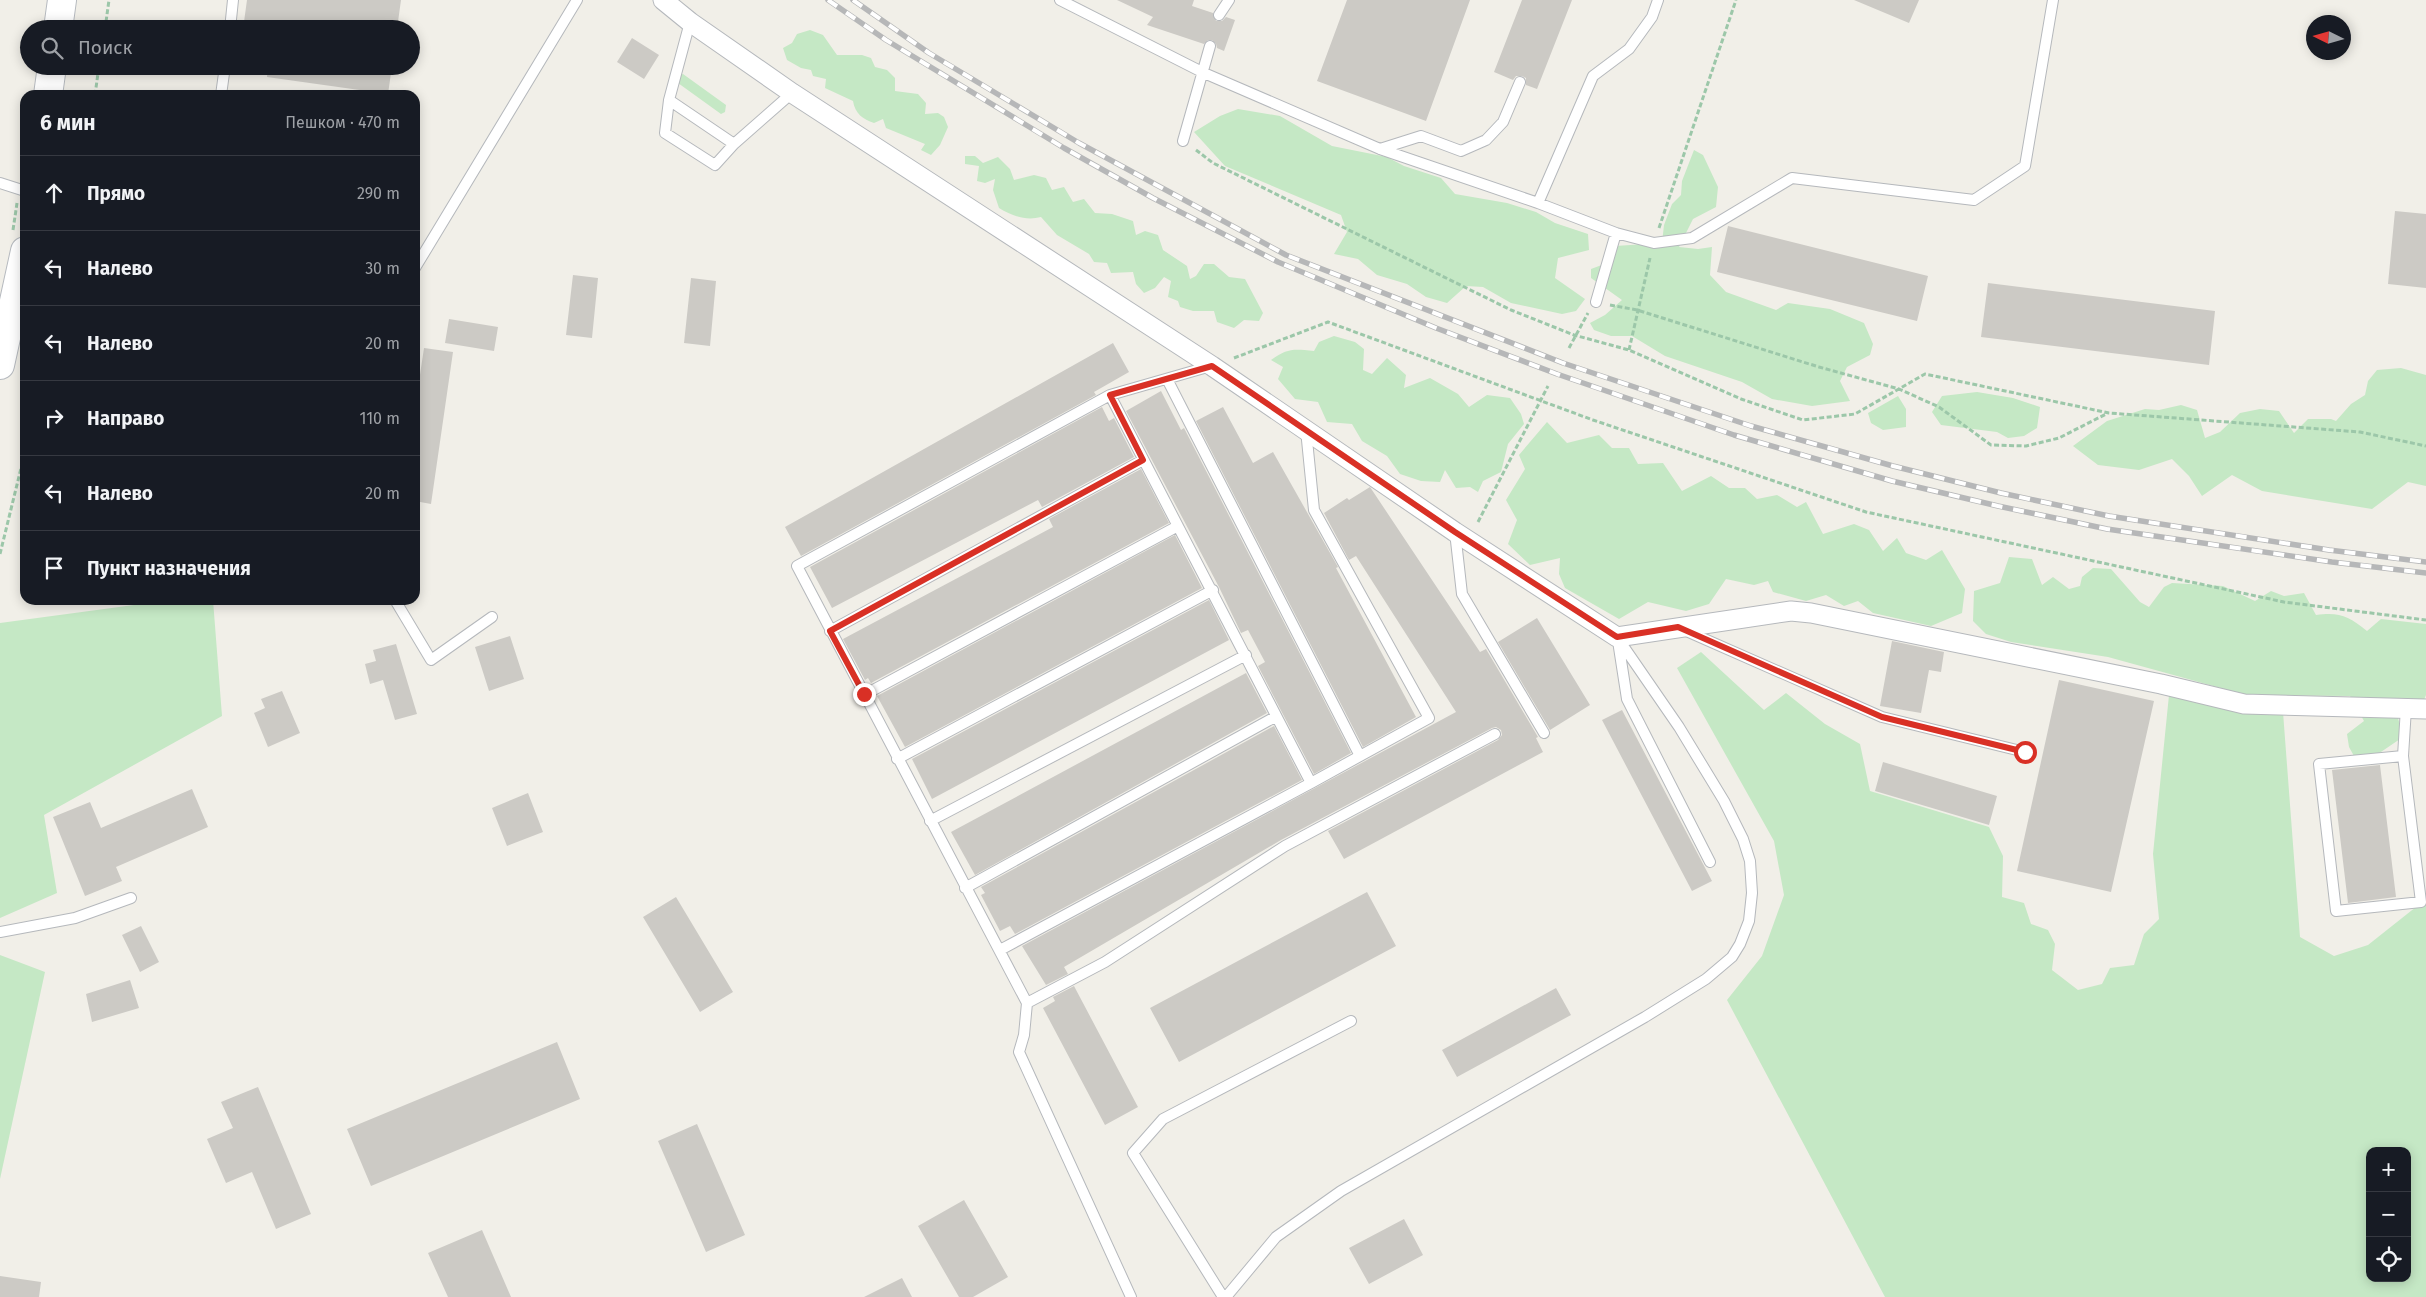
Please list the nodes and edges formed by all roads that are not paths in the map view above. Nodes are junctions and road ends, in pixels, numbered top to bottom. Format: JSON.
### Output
{"nodes":[{"id":1,"x":62,"y":0,"type":"edge"},
{"id":2,"x":233,"y":0,"type":"edge"},
{"id":3,"x":577,"y":0,"type":"edge"},
{"id":4,"x":663,"y":0,"type":"edge"},
{"id":5,"x":1060,"y":0,"type":"edge"},
{"id":6,"x":1229,"y":0,"type":"edge"},
{"id":7,"x":1658,"y":0,"type":"edge"},
{"id":8,"x":2053,"y":0,"type":"edge"},
{"id":9,"x":1219,"y":15,"type":"dead end"},
{"id":10,"x":59,"y":20,"type":"edge"},
{"id":11,"x":231,"y":20,"type":"edge"},
{"id":12,"x":690,"y":22,"type":"junction"},
{"id":13,"x":1210,"y":46,"type":"dead end"},
{"id":14,"x":1204,"y":74,"type":"junction"},
{"id":15,"x":51,"y":75,"type":"edge"},
{"id":16,"x":224,"y":75,"type":"edge"},
{"id":17,"x":1520,"y":82,"type":"dead end"},
{"id":18,"x":49,"y":90,"type":"edge"},
{"id":19,"x":222,"y":90,"type":"edge"},
{"id":20,"x":792,"y":93,"type":"junction"},
{"id":21,"x":669,"y":100,"type":"junction"},
{"id":22,"x":1184,"y":140,"type":"road end"},
{"id":23,"x":734,"y":144,"type":"junction"},
{"id":24,"x":1380,"y":149,"type":"junction"},
{"id":25,"x":0,"y":183,"type":"edge"},
{"id":26,"x":20,"y":190,"type":"edge"},
{"id":27,"x":1538,"y":202,"type":"junction"},
{"id":28,"x":1616,"y":233,"type":"junction"},
{"id":29,"x":19,"y":240,"type":"edge"},
{"id":30,"x":420,"y":260,"type":"edge"},
{"id":31,"x":1596,"y":302,"type":"road end"},
{"id":32,"x":0,"y":366,"type":"edge"},
{"id":33,"x":1212,"y":366,"type":"junction"},
{"id":34,"x":1167,"y":379,"type":"junction"},
{"id":35,"x":1110,"y":395,"type":"junction"},
{"id":36,"x":1306,"y":430,"type":"junction"},
{"id":37,"x":1143,"y":460,"type":"junction"},
{"id":38,"x":1178,"y":526,"type":"junction"},
{"id":39,"x":1455,"y":532,"type":"junction"},
{"id":40,"x":1213,"y":590,"type":"junction"},
{"id":41,"x":398,"y":605,"type":"edge"},
{"id":42,"x":492,"y":617,"type":"dead end"},
{"id":43,"x":1678,"y":627,"type":"junction"},
{"id":44,"x":830,"y":631,"type":"junction"},
{"id":45,"x":1617,"y":637,"type":"junction"},
{"id":46,"x":1246,"y":655,"type":"junction"},
{"id":47,"x":864,"y":694,"type":"junction"},
{"id":48,"x":2406,"y":708,"type":"junction"},
{"id":49,"x":2426,"y":709,"type":"edge"},
{"id":50,"x":1275,"y":717,"type":"junction"},
{"id":51,"x":1544,"y":733,"type":"dead end"},
{"id":52,"x":1495,"y":734,"type":"dead end"},
{"id":53,"x":2025,"y":752,"type":"dead end"},
{"id":54,"x":1360,"y":756,"type":"junction"},
{"id":55,"x":2403,"y":756,"type":"junction"},
{"id":56,"x":897,"y":759,"type":"junction"},
{"id":57,"x":1311,"y":782,"type":"junction"},
{"id":58,"x":930,"y":821,"type":"junction"},
{"id":59,"x":1710,"y":862,"type":"dead end"},
{"id":60,"x":965,"y":888,"type":"junction"},
{"id":61,"x":130,"y":898,"type":"dead end"},
{"id":62,"x":0,"y":932,"type":"edge"},
{"id":63,"x":1000,"y":950,"type":"junction"},
{"id":64,"x":1027,"y":1003,"type":"junction"},
{"id":65,"x":1351,"y":1021,"type":"dead end"},
{"id":66,"x":1131,"y":1297,"type":"edge"},
{"id":67,"x":1225,"y":1297,"type":"edge"}],
"edges":[{"from":1,"to":10,"type":"main road"},
{"from":2,"to":11,"type":"lane"},
{"from":3,"to":30,"type":"lane"},
{"from":4,"to":12,"type":"street"},
{"from":5,"to":14,"type":"lane"},
{"from":6,"to":9,"type":"lane"},
{"from":7,"to":27,"type":"lane"},
{"from":8,"to":28,"type":"lane"},
{"from":12,"to":20,"type":"street"},
{"from":12,"to":21,"type":"lane"},
{"from":13,"to":14,"type":"lane"},
{"from":14,"to":22,"type":"lane"},
{"from":14,"to":24,"type":"lane"},
{"from":15,"to":18,"type":"main road"},
{"from":16,"to":19,"type":"lane"},
{"from":17,"to":24,"type":"lane"},
{"from":20,"to":23,"type":"lane"},
{"from":20,"to":33,"type":"street"},
{"from":21,"to":23,"type":"lane"},
{"from":21,"to":23,"type":"lane"},
{"from":24,"to":27,"type":"lane"},
{"from":25,"to":26,"type":"lane"},
{"from":27,"to":28,"type":"lane"},
{"from":28,"to":31,"type":"lane"},
{"from":29,"to":32,"type":"main road"},
{"from":33,"to":34,"type":"lane"},
{"from":33,"to":36,"type":"street"},
{"from":34,"to":35,"type":"lane"},
{"from":34,"to":54,"type":"lane"},
{"from":35,"to":37,"type":"lane"},
{"from":35,"to":44,"type":"lane"},
{"from":36,"to":39,"type":"street"},
{"from":36,"to":54,"type":"lane"},
{"from":37,"to":38,"type":"lane"},
{"from":37,"to":44,"type":"lane"},
{"from":38,"to":40,"type":"lane"},
{"from":38,"to":47,"type":"lane"},
{"from":39,"to":45,"type":"street"},
{"from":39,"to":51,"type":"lane"},
{"from":40,"to":46,"type":"lane"},
{"from":40,"to":56,"type":"lane"},
{"from":41,"to":42,"type":"lane"},
{"from":43,"to":45,"type":"street"},
{"from":43,"to":48,"type":"street"},
{"from":43,"to":53,"type":"lane"},
{"from":44,"to":47,"type":"lane"},
{"from":45,"to":59,"type":"lane"},
{"from":45,"to":67,"type":"lane"},
{"from":46,"to":50,"type":"lane"},
{"from":46,"to":58,"type":"lane"},
{"from":47,"to":56,"type":"lane"},
{"from":48,"to":49,"type":"street"},
{"from":48,"to":55,"type":"lane"},
{"from":50,"to":57,"type":"lane"},
{"from":50,"to":60,"type":"lane"},
{"from":52,"to":64,"type":"lane"},
{"from":54,"to":57,"type":"lane"},
{"from":55,"to":55,"type":"lane"},
{"from":56,"to":58,"type":"lane"},
{"from":57,"to":63,"type":"lane"},
{"from":58,"to":60,"type":"lane"},
{"from":60,"to":63,"type":"lane"},
{"from":61,"to":62,"type":"lane"},
{"from":63,"to":64,"type":"lane"},
{"from":64,"to":66,"type":"lane"},
{"from":65,"to":67,"type":"lane"}]}
